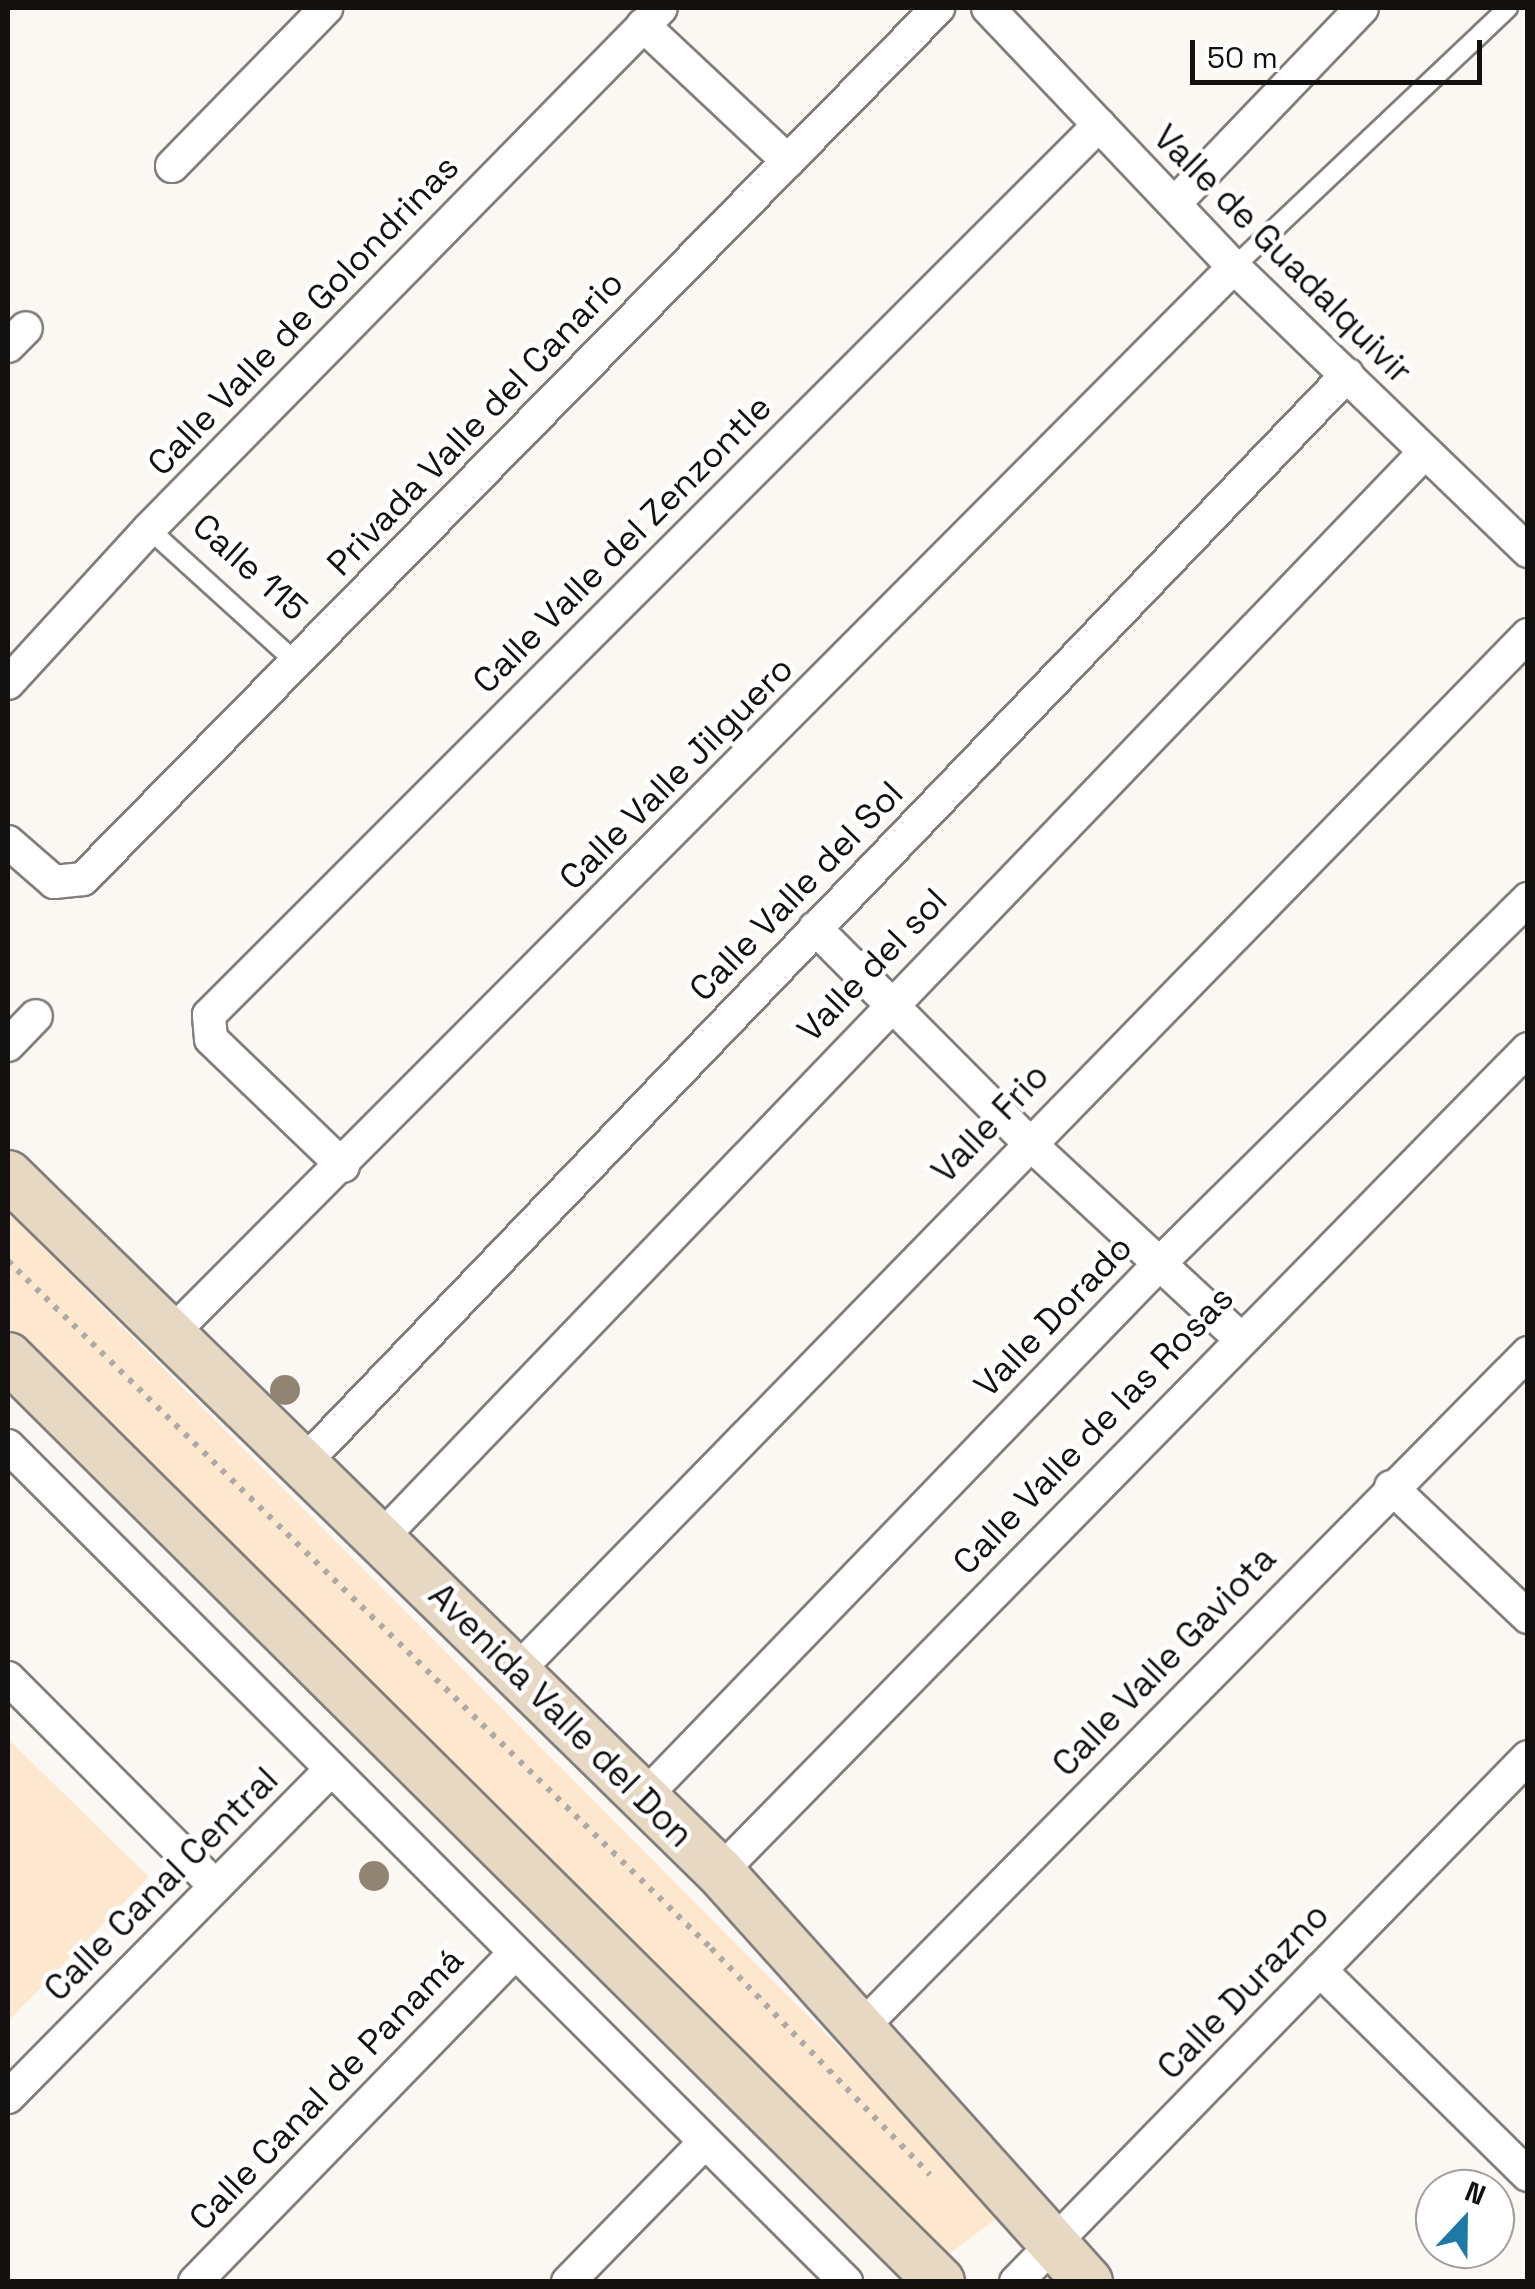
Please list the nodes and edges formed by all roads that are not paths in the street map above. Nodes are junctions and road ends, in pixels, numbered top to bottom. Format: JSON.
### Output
{"nodes":[{"id":1,"x":326,"y":8,"type":"edge"},
{"id":2,"x":938,"y":8,"type":"edge"},
{"id":3,"x":988,"y":8,"type":"edge"},
{"id":4,"x":1362,"y":8,"type":"edge"},
{"id":5,"x":1508,"y":8,"type":"edge"},
{"id":6,"x":652,"y":16,"type":"edge"},
{"id":7,"x":1099,"y":125,"type":"junction"},
{"id":8,"x":788,"y":161,"type":"junction"},
{"id":9,"x":172,"y":166,"type":"dead end"},
{"id":10,"x":1175,"y":203,"type":"junction"},
{"id":11,"x":1234,"y":267,"type":"junction"},
{"id":12,"x":1347,"y":375,"type":"junction"},
{"id":13,"x":1425,"y":452,"type":"junction"},
{"id":14,"x":150,"y":528,"type":"junction"},
{"id":15,"x":1528,"y":551,"type":"edge"},
{"id":16,"x":1528,"y":635,"type":"edge"},
{"id":17,"x":298,"y":664,"type":"junction"},
{"id":18,"x":8,"y":683,"type":"edge"},
{"id":19,"x":8,"y":842,"type":"edge"},
{"id":20,"x":1528,"y":899,"type":"edge"},
{"id":21,"x":815,"y":928,"type":"junction"},
{"id":22,"x":889,"y":1004,"type":"junction"},
{"id":23,"x":36,"y":1016,"type":"dead end"},
{"id":24,"x":8,"y":1045,"type":"edge"},
{"id":25,"x":1528,"y":1049,"type":"edge"},
{"id":26,"x":1028,"y":1141,"type":"junction"},
{"id":27,"x":343,"y":1166,"type":"junction"},
{"id":28,"x":8,"y":1174,"type":"edge"},
{"id":29,"x":1162,"y":1262,"type":"junction"},
{"id":30,"x":172,"y":1333,"type":"junction"},
{"id":31,"x":1239,"y":1337,"type":"junction"},
{"id":32,"x":1528,"y":1353,"type":"edge"},
{"id":33,"x":8,"y":1357,"type":"edge"},
{"id":34,"x":8,"y":1446,"type":"edge"},
{"id":35,"x":304,"y":1464,"type":"junction"},
{"id":36,"x":1391,"y":1487,"type":"junction"},
{"id":37,"x":381,"y":1538,"type":"junction"},
{"id":38,"x":1528,"y":1616,"type":"edge"},
{"id":39,"x":516,"y":1672,"type":"junction"},
{"id":40,"x":8,"y":1678,"type":"edge"},
{"id":41,"x":1528,"y":1757,"type":"edge"},
{"id":42,"x":331,"y":1770,"type":"junction"},
{"id":43,"x":644,"y":1797,"type":"junction"},
{"id":44,"x":720,"y":1872,"type":"junction"},
{"id":45,"x":214,"y":1885,"type":"junction"},
{"id":46,"x":515,"y":1952,"type":"junction"},
{"id":47,"x":1320,"y":1970,"type":"junction"},
{"id":48,"x":861,"y":2028,"type":"junction"},
{"id":49,"x":8,"y":2097,"type":"edge"},
{"id":50,"x":705,"y":2142,"type":"junction"},
{"id":51,"x":1528,"y":2175,"type":"edge"},
{"id":52,"x":1052,"y":2245,"type":"junction"},
{"id":53,"x":195,"y":2282,"type":"edge"},
{"id":54,"x":568,"y":2282,"type":"edge"},
{"id":55,"x":846,"y":2282,"type":"edge"},
{"id":56,"x":940,"y":2282,"type":"edge"},
{"id":57,"x":1016,"y":2282,"type":"edge"},
{"id":58,"x":1088,"y":2282,"type":"edge"}],
"edges":[{"from":1,"to":9,"type":"street"},
{"from":2,"to":8,"type":"street","name":"Privada Valle del Canario"},
{"from":3,"to":7,"type":"street","name":"Valle de Guadalquivir"},
{"from":4,"to":10,"type":"street"},
{"from":5,"to":11,"type":"lane"},
{"from":6,"to":8,"type":"street"},
{"from":6,"to":14,"type":"street","name":"Calle Valle de Golondrinas"},
{"from":7,"to":10,"type":"street","name":"Valle de Guadalquivir"},
{"from":7,"to":27,"type":"street","name":"Calle Valle del Zenzontle"},
{"from":8,"to":17,"type":"street","name":"Privada Valle del Canario"},
{"from":10,"to":11,"type":"street","name":"Valle de Guadalquivir"},
{"from":11,"to":12,"type":"street","name":"Valle de Guadalquivir"},
{"from":11,"to":27,"type":"street","name":"Calle Valle Jilguero"},
{"from":12,"to":13,"type":"street","name":"Valle de Guadalquivir"},
{"from":12,"to":21,"type":"street","name":"Calle Valle del Sol"},
{"from":13,"to":15,"type":"street","name":"Valle de Guadalquivir"},
{"from":13,"to":22,"type":"street","name":"Valle del sol"},
{"from":14,"to":17,"type":"lane","name":"Calle 115"},
{"from":14,"to":18,"type":"street","name":"Calle Valle de Golondrinas"},
{"from":16,"to":26,"type":"street","name":"Valle Frio"},
{"from":17,"to":19,"type":"street","name":"Privada Valle del Canario"},
{"from":20,"to":29,"type":"street","name":"Valle Dorado"},
{"from":21,"to":22,"type":"street"},
{"from":21,"to":35,"type":"street","name":"Calle Valle del Sol"},
{"from":22,"to":26,"type":"street"},
{"from":22,"to":37,"type":"street","name":"Valle del sol"},
{"from":23,"to":24,"type":"street"},
{"from":25,"to":31,"type":"street","name":"Calle Valle de las Rosas"},
{"from":26,"to":29,"type":"street"},
{"from":26,"to":39,"type":"street","name":"Valle Frio"},
{"from":27,"to":30,"type":"street","name":"Calle Valle Jilguero"},
{"from":28,"to":30,"type":"street","name":"Avenida Valle del Don"},
{"from":29,"to":31,"type":"street"},
{"from":29,"to":43,"type":"street","name":"Valle Dorado"},
{"from":30,"to":35,"type":"street","name":"Avenida Valle del Don"},
{"from":31,"to":44,"type":"street","name":"Calle Valle de las Rosas"},
{"from":32,"to":36,"type":"street","name":"Calle Valle Gaviota"},
{"from":33,"to":56,"type":"street"},
{"from":34,"to":42,"type":"street"},
{"from":35,"to":37,"type":"street","name":"Avenida Valle del Don"},
{"from":36,"to":38,"type":"street"},
{"from":36,"to":48,"type":"street","name":"Calle Valle Gaviota"},
{"from":37,"to":39,"type":"street","name":"Avenida Valle del Don"},
{"from":39,"to":43,"type":"street","name":"Avenida Valle del Don"},
{"from":40,"to":45,"type":"street"},
{"from":41,"to":47,"type":"street","name":"Calle Durazno"},
{"from":42,"to":45,"type":"street","name":"Calle Canal Central"},
{"from":42,"to":46,"type":"street"},
{"from":43,"to":44,"type":"street","name":"Avenida Valle del Don"},
{"from":44,"to":48,"type":"street","name":"Avenida Valle del Don"},
{"from":45,"to":49,"type":"street","name":"Calle Canal Central"},
{"from":46,"to":50,"type":"street"},
{"from":46,"to":53,"type":"street","name":"Calle Canal de Panamá"},
{"from":47,"to":51,"type":"street"},
{"from":47,"to":52,"type":"street","name":"Calle Durazno"},
{"from":48,"to":52,"type":"street","name":"Avenida Valle del Don"},
{"from":50,"to":54,"type":"street"},
{"from":50,"to":55,"type":"street"},
{"from":52,"to":57,"type":"street","name":"Calle Durazno"},
{"from":52,"to":58,"type":"street","name":"Avenida Valle del Don"}]}
